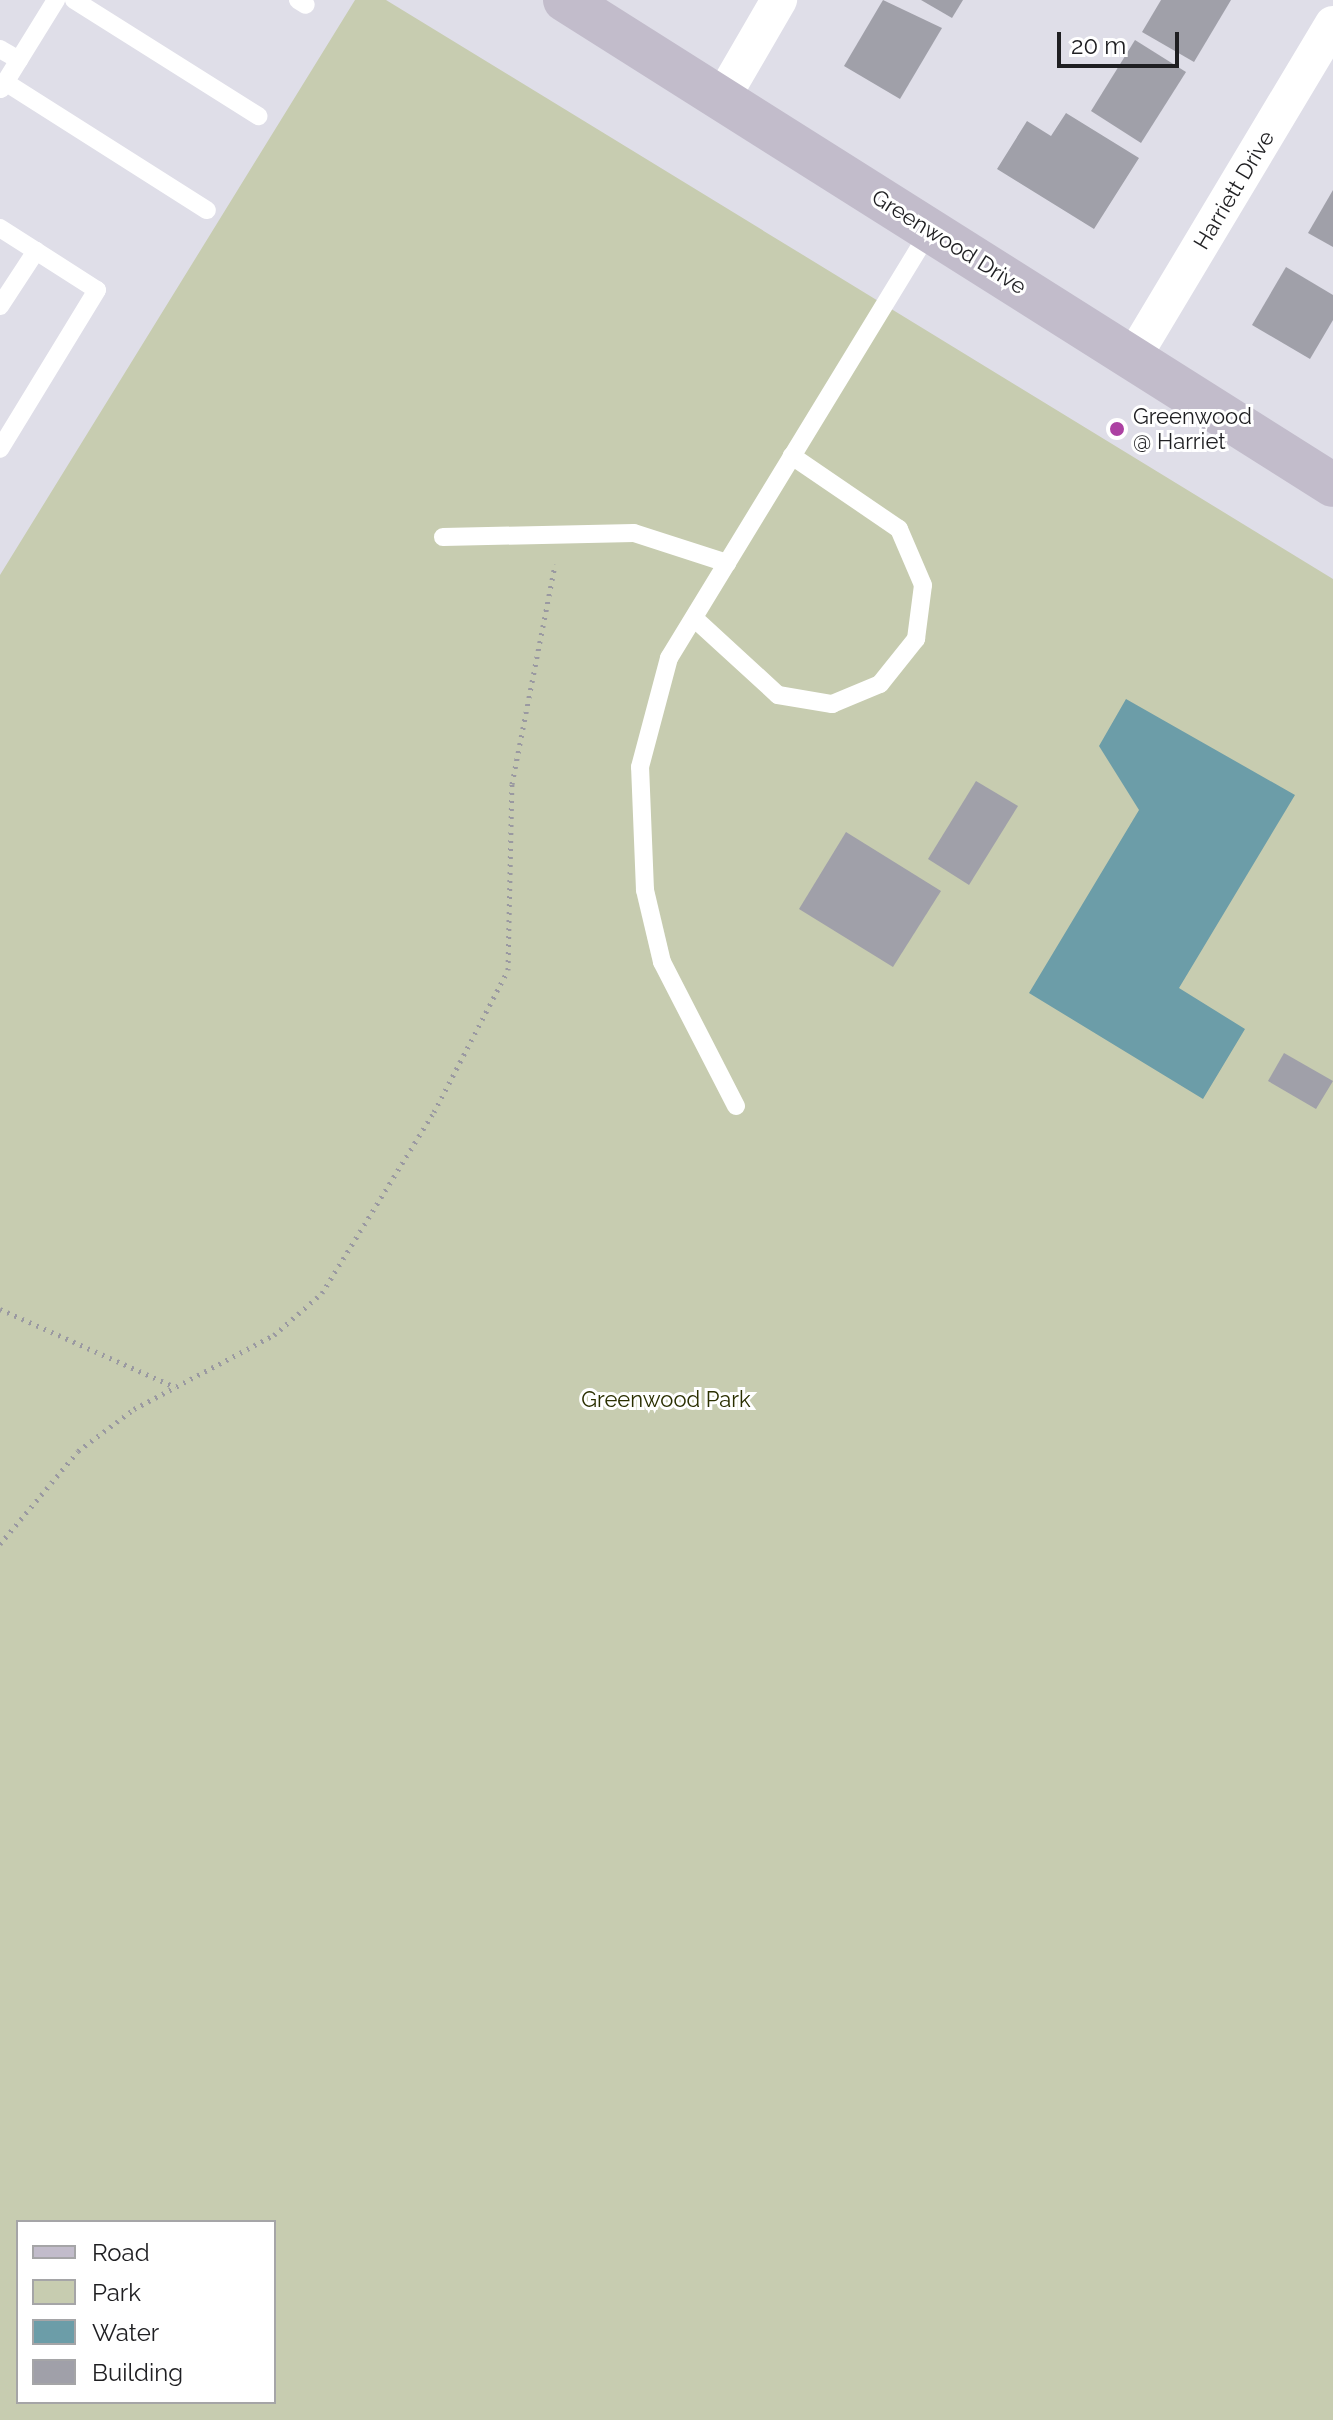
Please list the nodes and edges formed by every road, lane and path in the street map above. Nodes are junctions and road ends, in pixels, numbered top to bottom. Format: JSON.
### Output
{"nodes":[{"id":1,"x":56,"y":0,"type":"edge"},
{"id":2,"x":74,"y":0,"type":"edge"},
{"id":3,"x":565,"y":0,"type":"edge"},
{"id":4,"x":779,"y":0,"type":"edge"},
{"id":5,"x":1333,"y":24,"type":"edge"},
{"id":6,"x":0,"y":49,"type":"edge"},
{"id":7,"x":19,"y":60,"type":"junction"},
{"id":8,"x":3,"y":86,"type":"edge"},
{"id":9,"x":721,"y":100,"type":"junction"},
{"id":10,"x":258,"y":116,"type":"dead end"},
{"id":11,"x":207,"y":210,"type":"dead end"},
{"id":12,"x":0,"y":228,"type":"edge"},
{"id":13,"x":930,"y":230,"type":"junction"},
{"id":14,"x":36,"y":251,"type":"junction"},
{"id":15,"x":0,"y":306,"type":"edge"},
{"id":16,"x":1134,"y":356,"type":"junction"},
{"id":17,"x":0,"y":449,"type":"edge"},
{"id":18,"x":792,"y":456,"type":"junction"},
{"id":19,"x":1333,"y":485,"type":"edge"},
{"id":20,"x":558,"y":531,"type":"junction"},
{"id":21,"x":443,"y":537,"type":"dead end"},
{"id":22,"x":727,"y":563,"type":"junction"},
{"id":23,"x":694,"y":618,"type":"junction"},
{"id":24,"x":736,"y":1106,"type":"dead end"},
{"id":25,"x":0,"y":1309,"type":"edge"},
{"id":26,"x":176,"y":1387,"type":"junction"},
{"id":27,"x":0,"y":1544,"type":"edge"}],
"edges":[{"from":1,"to":7,"type":"lane"},
{"from":2,"to":10,"type":"lane"},
{"from":3,"to":9,"type":"main road","name":"Greenwood Drive"},
{"from":4,"to":9,"type":"street"},
{"from":5,"to":16,"type":"street","name":"Harriett Drive"},
{"from":6,"to":7,"type":"lane"},
{"from":7,"to":8,"type":"lane"},
{"from":8,"to":11,"type":"lane"},
{"from":9,"to":13,"type":"main road","name":"Greenwood Drive"},
{"from":12,"to":14,"type":"lane"},
{"from":13,"to":16,"type":"main road","name":"Greenwood Drive"},
{"from":13,"to":18,"type":"lane"},
{"from":14,"to":15,"type":"lane"},
{"from":14,"to":17,"type":"lane"},
{"from":16,"to":19,"type":"main road","name":"Greenwood Drive"},
{"from":18,"to":22,"type":"lane"},
{"from":18,"to":23,"type":"lane"},
{"from":20,"to":21,"type":"lane"},
{"from":20,"to":22,"type":"lane"},
{"from":20,"to":26,"type":"path"},
{"from":22,"to":23,"type":"lane"},
{"from":23,"to":24,"type":"lane"},
{"from":25,"to":26,"type":"path"},
{"from":26,"to":27,"type":"path"}]}
